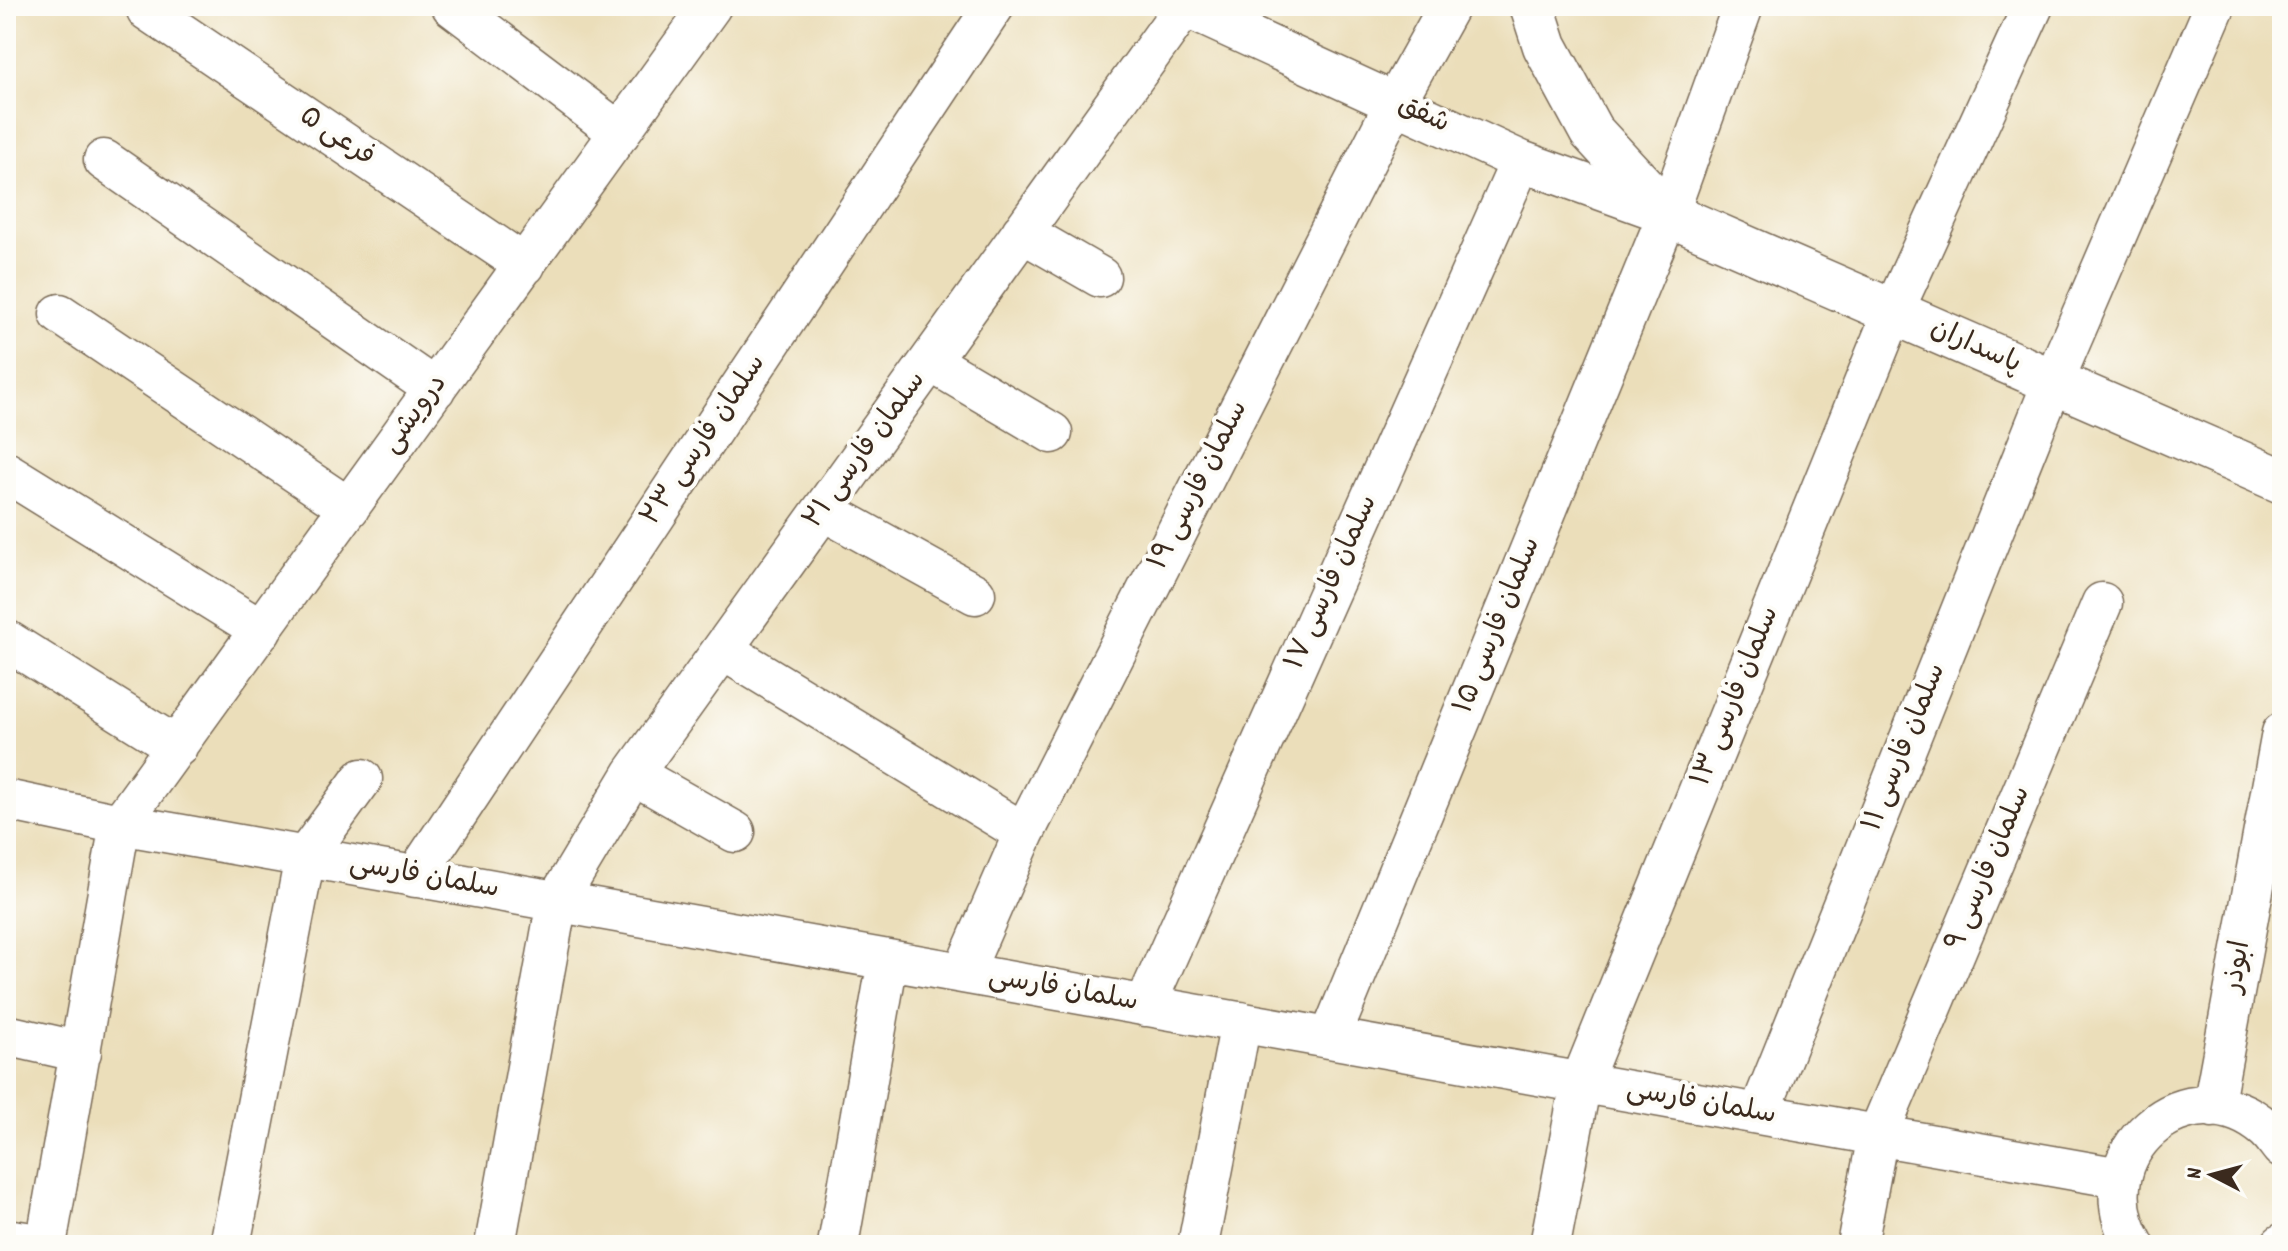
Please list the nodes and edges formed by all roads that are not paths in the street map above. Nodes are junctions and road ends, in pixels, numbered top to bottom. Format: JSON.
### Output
{"nodes":[{"id":1,"x":452,"y":6,"type":"edge"},
{"id":2,"x":711,"y":6,"type":"edge"},
{"id":3,"x":994,"y":6,"type":"edge"},
{"id":4,"x":1184,"y":6,"type":"edge"},
{"id":5,"x":1449,"y":6,"type":"edge"},
{"id":6,"x":1532,"y":6,"type":"edge"},
{"id":7,"x":1743,"y":6,"type":"edge"},
{"id":8,"x":2033,"y":6,"type":"edge"},
{"id":9,"x":2215,"y":6,"type":"edge"},
{"id":10,"x":147,"y":10,"type":"dead end"},
{"id":11,"x":1395,"y":103,"type":"junction"},
{"id":12,"x":620,"y":133,"type":"junction"},
{"id":13,"x":104,"y":160,"type":"dead end"},
{"id":14,"x":1521,"y":161,"type":"junction"},
{"id":15,"x":1668,"y":214,"type":"junction"},
{"id":16,"x":1022,"y":232,"type":"junction"},
{"id":17,"x":525,"y":265,"type":"junction"},
{"id":18,"x":1100,"y":277,"type":"dead end"},
{"id":19,"x":1893,"y":312,"type":"junction"},
{"id":20,"x":60,"y":314,"type":"dead end"},
{"id":21,"x":930,"y":361,"type":"junction"},
{"id":22,"x":2053,"y":382,"type":"junction"},
{"id":23,"x":435,"y":389,"type":"junction"},
{"id":24,"x":1052,"y":433,"type":"dead end"},
{"id":25,"x":6,"y":472,"type":"edge"},
{"id":26,"x":2282,"y":481,"type":"edge"},
{"id":27,"x":349,"y":508,"type":"junction"},
{"id":28,"x":823,"y":510,"type":"junction"},
{"id":29,"x":975,"y":594,"type":"dead end"},
{"id":30,"x":2102,"y":603,"type":"dead end"},
{"id":31,"x":261,"y":630,"type":"junction"},
{"id":32,"x":6,"y":640,"type":"edge"},
{"id":33,"x":723,"y":650,"type":"junction"},
{"id":34,"x":2282,"y":733,"type":"edge"},
{"id":35,"x":177,"y":747,"type":"junction"},
{"id":36,"x":633,"y":774,"type":"junction"},
{"id":37,"x":362,"y":779,"type":"dead end"},
{"id":38,"x":6,"y":800,"type":"edge"},
{"id":39,"x":120,"y":824,"type":"junction"},
{"id":40,"x":735,"y":832,"type":"dead end"},
{"id":41,"x":1024,"y":833,"type":"junction"},
{"id":42,"x":305,"y":857,"type":"junction"},
{"id":43,"x":415,"y":877,"type":"junction"},
{"id":44,"x":557,"y":901,"type":"junction"},
{"id":45,"x":888,"y":960,"type":"junction"},
{"id":46,"x":963,"y":973,"type":"junction"},
{"id":47,"x":1145,"y":1006,"type":"junction"},
{"id":48,"x":1241,"y":1022,"type":"junction"},
{"id":49,"x":6,"y":1035,"type":"edge"},
{"id":50,"x":1330,"y":1038,"type":"junction"},
{"id":51,"x":81,"y":1052,"type":"junction"},
{"id":52,"x":1581,"y":1082,"type":"junction"},
{"id":53,"x":2213,"y":1107,"type":"junction"},
{"id":54,"x":1759,"y":1114,"type":"junction"},
{"id":55,"x":1878,"y":1135,"type":"junction"},
{"id":56,"x":2282,"y":1148,"type":"edge"},
{"id":57,"x":2120,"y":1178,"type":"junction"},
{"id":58,"x":6,"y":1239,"type":"edge"},
{"id":59,"x":46,"y":1245,"type":"edge"},
{"id":60,"x":230,"y":1245,"type":"edge"},
{"id":61,"x":495,"y":1245,"type":"edge"},
{"id":62,"x":838,"y":1245,"type":"edge"},
{"id":63,"x":1198,"y":1245,"type":"edge"},
{"id":64,"x":1550,"y":1245,"type":"edge"},
{"id":65,"x":1857,"y":1245,"type":"edge"},
{"id":66,"x":2134,"y":1245,"type":"edge"}],
"edges":[{"from":1,"to":12,"type":"street"},
{"from":2,"to":12,"type":"street","name":"درویشی"},
{"from":3,"to":43,"type":"street","name":"سلمان فارسی ۲۳"},
{"from":4,"to":11,"type":"street","name":"شفق"},
{"from":4,"to":16,"type":"street","name":"سلمان فارسی ۲۱"},
{"from":5,"to":11,"type":"street","name":"سلمان فارسی ۱۹"},
{"from":6,"to":15,"type":"main road"},
{"from":7,"to":15,"type":"street","name":"سلمان فارسی ۱۵"},
{"from":8,"to":19,"type":"street","name":"سلمان فارسی ۱۳"},
{"from":9,"to":22,"type":"street","name":"سلمان فارسی ۱۱"},
{"from":10,"to":17,"type":"street","name":"فرعی ۵"},
{"from":11,"to":14,"type":"street","name":"شفق"},
{"from":11,"to":41,"type":"street","name":"سلمان فارسی ۱۹"},
{"from":12,"to":17,"type":"street","name":"درویشی"},
{"from":13,"to":23,"type":"street"},
{"from":14,"to":15,"type":"street","name":"شفق"},
{"from":14,"to":47,"type":"street","name":"سلمان فارسی ۱۷"},
{"from":15,"to":19,"type":"main road","name":"پاسداران"},
{"from":15,"to":50,"type":"street","name":"سلمان فارسی ۱۵"},
{"from":16,"to":18,"type":"street"},
{"from":16,"to":21,"type":"street","name":"سلمان فارسی ۲۱"},
{"from":17,"to":23,"type":"street","name":"درویشی"},
{"from":19,"to":22,"type":"main road","name":"پاسداران"},
{"from":19,"to":52,"type":"street","name":"سلمان فارسی ۱۳"},
{"from":20,"to":27,"type":"street"},
{"from":21,"to":24,"type":"street"},
{"from":21,"to":28,"type":"street","name":"سلمان فارسی ۲۱"},
{"from":22,"to":26,"type":"main road","name":"پاسداران"},
{"from":22,"to":54,"type":"street","name":"سلمان فارسی ۱۱"},
{"from":23,"to":27,"type":"street","name":"درویشی"},
{"from":25,"to":31,"type":"street"},
{"from":27,"to":31,"type":"street","name":"درویشی"},
{"from":28,"to":29,"type":"street"},
{"from":28,"to":33,"type":"street","name":"سلمان فارسی ۲۱"},
{"from":30,"to":55,"type":"street","name":"سلمان فارسی ۹"},
{"from":31,"to":35,"type":"street","name":"درویشی"},
{"from":32,"to":35,"type":"street"},
{"from":33,"to":36,"type":"street","name":"سلمان فارسی ۲۱"},
{"from":33,"to":41,"type":"street"},
{"from":34,"to":53,"type":"street","name":"ابوذر"},
{"from":35,"to":39,"type":"street","name":"درویشی"},
{"from":36,"to":40,"type":"street"},
{"from":36,"to":44,"type":"street","name":"سلمان فارسی ۲۱"},
{"from":37,"to":42,"type":"street"},
{"from":38,"to":39,"type":"street","name":"سلمان فارسی"},
{"from":39,"to":42,"type":"street","name":"سلمان فارسی"},
{"from":39,"to":51,"type":"street"},
{"from":41,"to":46,"type":"street","name":"سلمان فارسی ۱۹"},
{"from":42,"to":43,"type":"street","name":"سلمان فارسی"},
{"from":42,"to":60,"type":"street"},
{"from":43,"to":44,"type":"street","name":"سلمان فارسی"},
{"from":44,"to":45,"type":"street","name":"سلمان فارسی"},
{"from":44,"to":61,"type":"street"},
{"from":45,"to":46,"type":"street","name":"سلمان فارسی"},
{"from":45,"to":62,"type":"street"},
{"from":46,"to":47,"type":"street","name":"سلمان فارسی"},
{"from":47,"to":48,"type":"street","name":"سلمان فارسی"},
{"from":48,"to":50,"type":"street","name":"سلمان فارسی"},
{"from":48,"to":63,"type":"street"},
{"from":49,"to":51,"type":"street"},
{"from":50,"to":52,"type":"street","name":"سلمان فارسی"},
{"from":51,"to":59,"type":"street"},
{"from":52,"to":54,"type":"street","name":"سلمان فارسی"},
{"from":52,"to":64,"type":"street","name":"سلمان فارسی ۱۳"},
{"from":53,"to":56,"type":"street"},
{"from":53,"to":57,"type":"street"},
{"from":54,"to":55,"type":"street","name":"سلمان فارسی"},
{"from":55,"to":57,"type":"street","name":"سلمان فارسی"},
{"from":55,"to":65,"type":"street","name":"سلمان فارسی ۹"},
{"from":57,"to":66,"type":"street"},
{"from":58,"to":59,"type":"street"}]}
